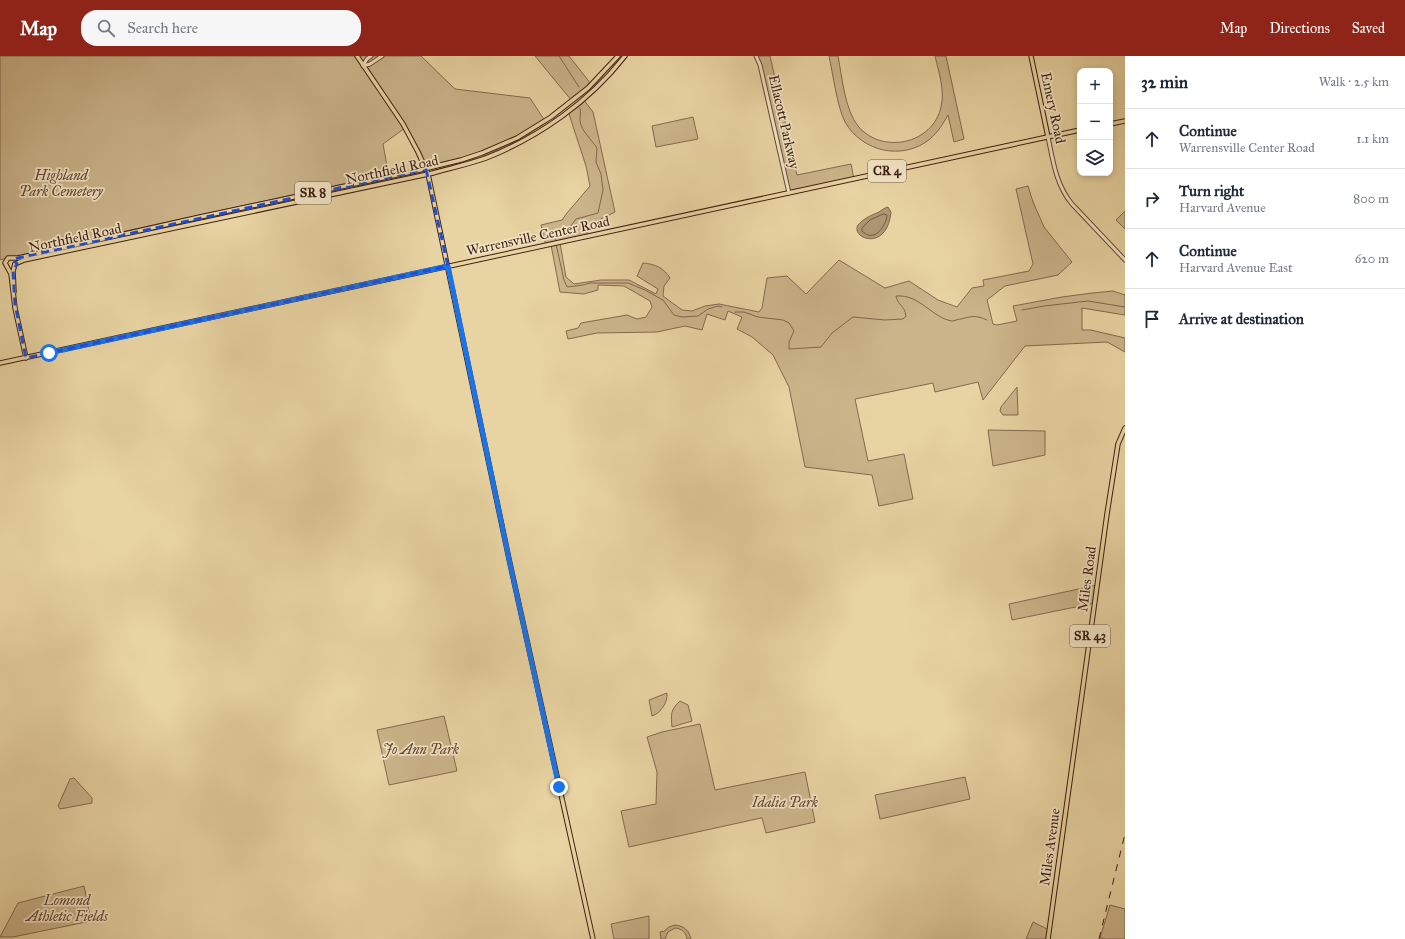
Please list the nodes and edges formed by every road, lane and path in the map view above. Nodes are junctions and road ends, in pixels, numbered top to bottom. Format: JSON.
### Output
{"nodes":[{"id":1,"x":357,"y":56,"type":"edge"},
{"id":2,"x":371,"y":56,"type":"edge"},
{"id":3,"x":382,"y":56,"type":"edge"},
{"id":4,"x":618,"y":56,"type":"edge"},
{"id":5,"x":625,"y":56,"type":"edge"},
{"id":6,"x":756,"y":56,"type":"edge"},
{"id":7,"x":1031,"y":56,"type":"edge"},
{"id":8,"x":363,"y":66,"type":"junction"},
{"id":9,"x":1125,"y":121,"type":"edge"},
{"id":10,"x":1113,"y":123,"type":"edge"},
{"id":11,"x":1077,"y":131,"type":"edge"},
{"id":12,"x":1048,"y":137,"type":"junction"},
{"id":13,"x":426,"y":169,"type":"junction"},
{"id":14,"x":428,"y":174,"type":"junction"},
{"id":15,"x":789,"y":193,"type":"junction"},
{"id":16,"x":13,"y":259,"type":"junction"},
{"id":17,"x":1125,"y":260,"type":"edge"},
{"id":18,"x":15,"y":266,"type":"junction"},
{"id":19,"x":448,"y":266,"type":"junction"},
{"id":20,"x":8,"y":268,"type":"junction"},
{"id":21,"x":14,"y":299,"type":"junction"},
{"id":22,"x":26,"y":358,"type":"junction"},
{"id":23,"x":0,"y":363,"type":"edge"},
{"id":24,"x":1125,"y":428,"type":"edge"},
{"id":25,"x":1073,"y":758,"type":"joint"},
{"id":26,"x":592,"y":939,"type":"edge"},
{"id":27,"x":1048,"y":939,"type":"edge"}],
"edges":[{"from":1,"to":8,"type":"main road"},
{"from":2,"to":8,"type":"street"},
{"from":3,"to":8,"type":"street"},
{"from":4,"to":13,"type":"main road","name":"Northfield Road","number":"SR 8"},
{"from":5,"to":14,"type":"main road","name":"Northfield Road","number":"SR 8"},
{"from":6,"to":15,"type":"street","name":"Ellacott Parkway"},
{"from":7,"to":12,"type":"main road","name":"Emery Road"},
{"from":8,"to":13,"type":"main road"},
{"from":9,"to":10,"type":"main road"},
{"from":11,"to":12,"type":"main road","name":"Warrensville Center Road","number":"CR 4"},
{"from":12,"to":15,"type":"main road","name":"Warrensville Center Road","number":"CR 4"},
{"from":12,"to":17,"type":"street","name":"Emery Road"},
{"from":13,"to":14,"type":"main road"},
{"from":13,"to":16,"type":"main road","name":"Northfield Road","number":"SR 8"},
{"from":14,"to":18,"type":"main road","name":"Northfield Road","number":"SR 8"},
{"from":14,"to":19,"type":"main road"},
{"from":15,"to":19,"type":"main road","name":"Warrensville Center Road","number":"CR 4"},
{"from":16,"to":18,"type":"main road"},
{"from":16,"to":20,"type":"main road"},
{"from":18,"to":20,"type":"main road"},
{"from":18,"to":21,"type":"main road","name":"Northfield Road"},
{"from":19,"to":22,"type":"main road","name":"Warrensville Center Road","number":"CR 4"},
{"from":19,"to":26,"type":"main road"},
{"from":20,"to":21,"type":"main road","name":"Northfield Road"},
{"from":21,"to":22,"type":"main road","name":"Northfield Road"},
{"from":22,"to":23,"type":"main road","name":"Warrensville Center Road"},
{"from":24,"to":25,"type":"main road","name":"Miles Road","number":"SR 43"},
{"from":25,"to":27,"type":"main road","name":"Miles Avenue","number":"SR 43"}]}
